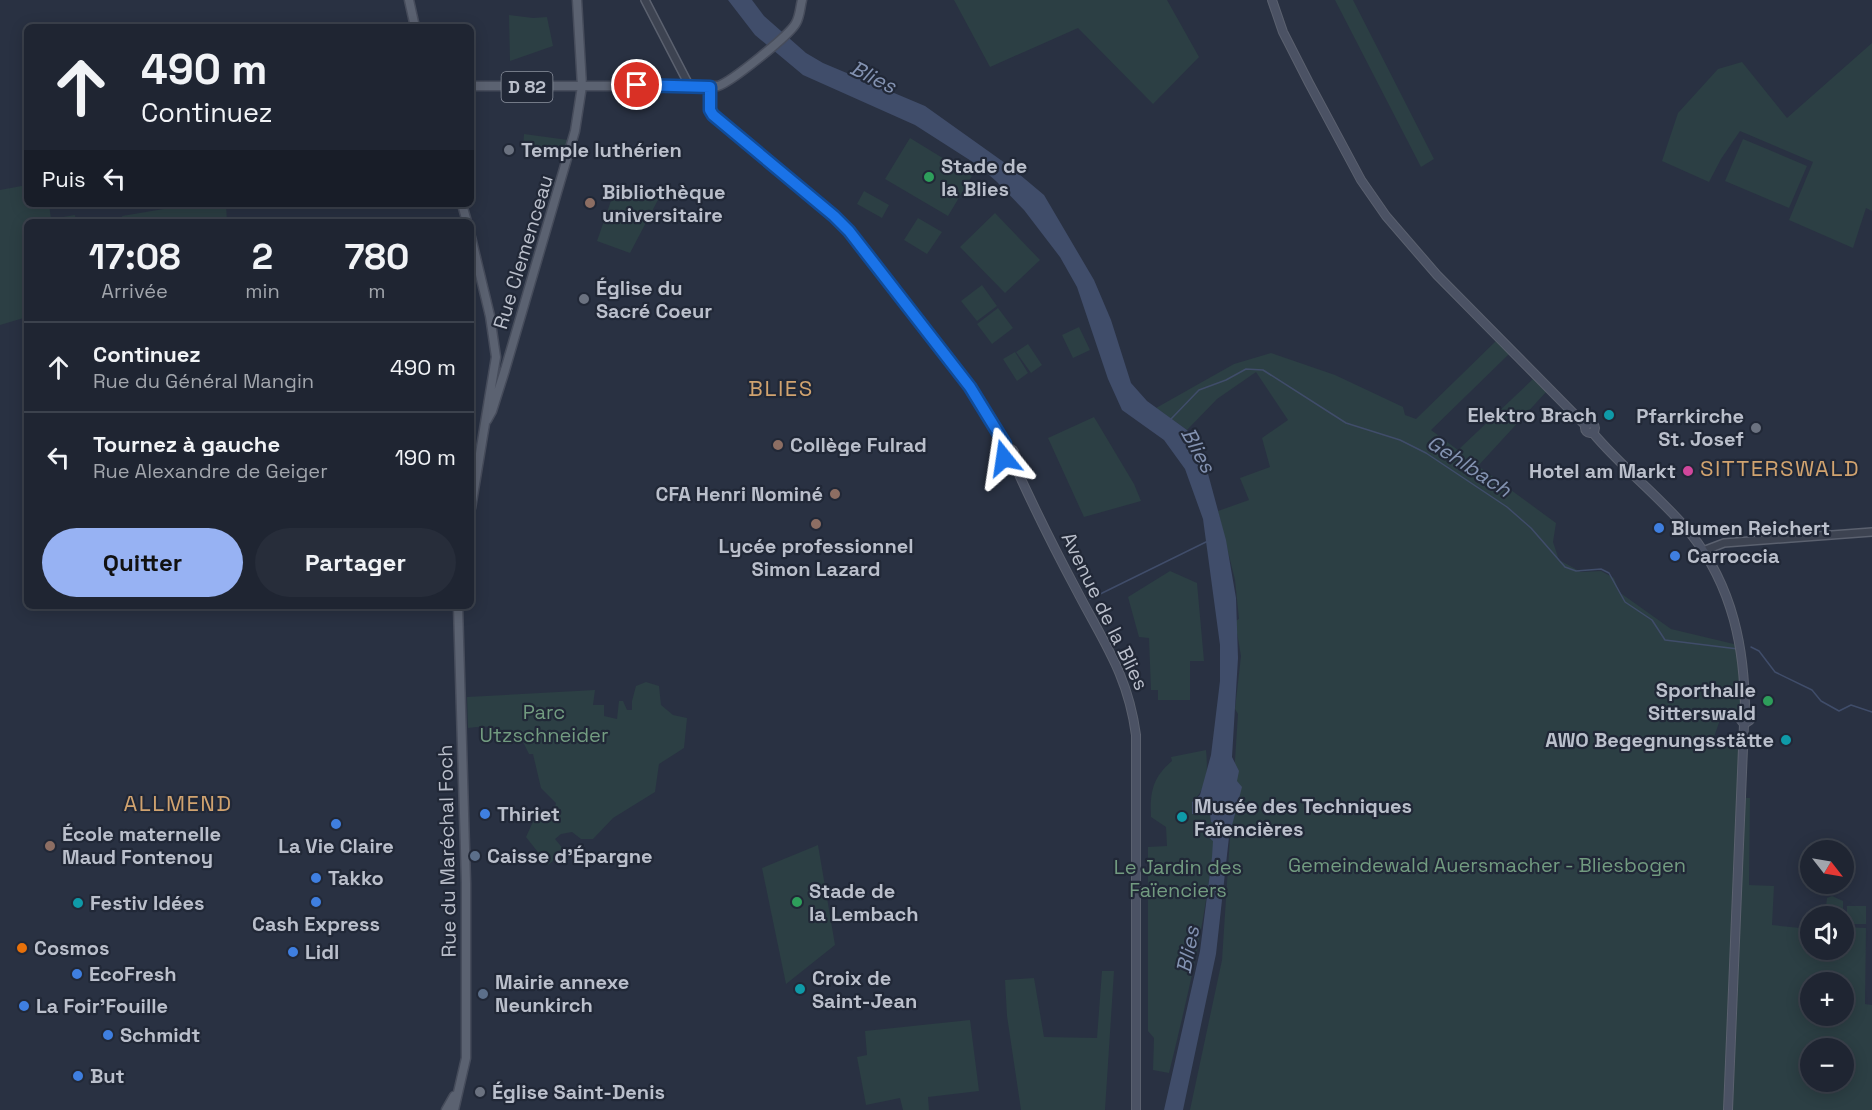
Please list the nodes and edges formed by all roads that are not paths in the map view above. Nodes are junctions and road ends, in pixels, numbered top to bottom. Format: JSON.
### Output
{"nodes":[{"id":1,"x":409,"y":0,"type":"edge"},
{"id":2,"x":572,"y":0,"type":"edge"},
{"id":3,"x":577,"y":0,"type":"edge"},
{"id":4,"x":645,"y":0,"type":"edge"},
{"id":5,"x":802,"y":0,"type":"edge"},
{"id":6,"x":1272,"y":0,"type":"edge"},
{"id":7,"x":579,"y":20,"type":"junction"},
{"id":8,"x":414,"y":24,"type":"edge"},
{"id":9,"x":688,"y":82,"type":"junction"},
{"id":10,"x":582,"y":86,"type":"junction"},
{"id":11,"x":474,"y":87,"type":"edge"},
{"id":12,"x":710,"y":87,"type":"junction"},
{"id":13,"x":474,"y":250,"type":"edge"},
{"id":14,"x":500,"y":372,"type":"junction"},
{"id":15,"x":474,"y":492,"type":"edge"},
{"id":16,"x":1872,"y":532,"type":"edge"},
{"id":17,"x":1703,"y":550,"type":"junction"},
{"id":18,"x":458,"y":609,"type":"edge"},
{"id":19,"x":456,"y":1093,"type":"junction"},
{"id":20,"x":446,"y":1110,"type":"edge"},
{"id":21,"x":454,"y":1110,"type":"edge"},
{"id":22,"x":1136,"y":1110,"type":"edge"},
{"id":23,"x":1728,"y":1110,"type":"edge"}],
"edges":[{"from":1,"to":8,"type":"main road"},
{"from":2,"to":7,"type":"main road","name":"Rue Clemenceau"},
{"from":3,"to":7,"type":"main road","name":"Rue Clemenceau"},
{"from":4,"to":9,"type":"street"},
{"from":5,"to":12,"type":"main road"},
{"from":6,"to":17,"type":"main road"},
{"from":7,"to":10,"type":"main road","name":"Rue Clemenceau"},
{"from":9,"to":10,"type":"main road","number":"D 82"},
{"from":9,"to":12,"type":"main road"},
{"from":10,"to":11,"type":"main road","number":"D 82"},
{"from":10,"to":14,"type":"main road","name":"Rue Clemenceau"},
{"from":12,"to":22,"type":"main road","name":"Avenue de la Blies"},
{"from":13,"to":14,"type":"main road"},
{"from":14,"to":15,"type":"main road","name":"Rue Clemenceau"},
{"from":16,"to":17,"type":"street"},
{"from":17,"to":23,"type":"main road"},
{"from":18,"to":19,"type":"main road","name":"Rue du Maréchal Foch"},
{"from":19,"to":20,"type":"main road","name":"Rue du Maréchal Foch"},
{"from":19,"to":21,"type":"main road","name":"Rue du Maréchal Foch"}]}
